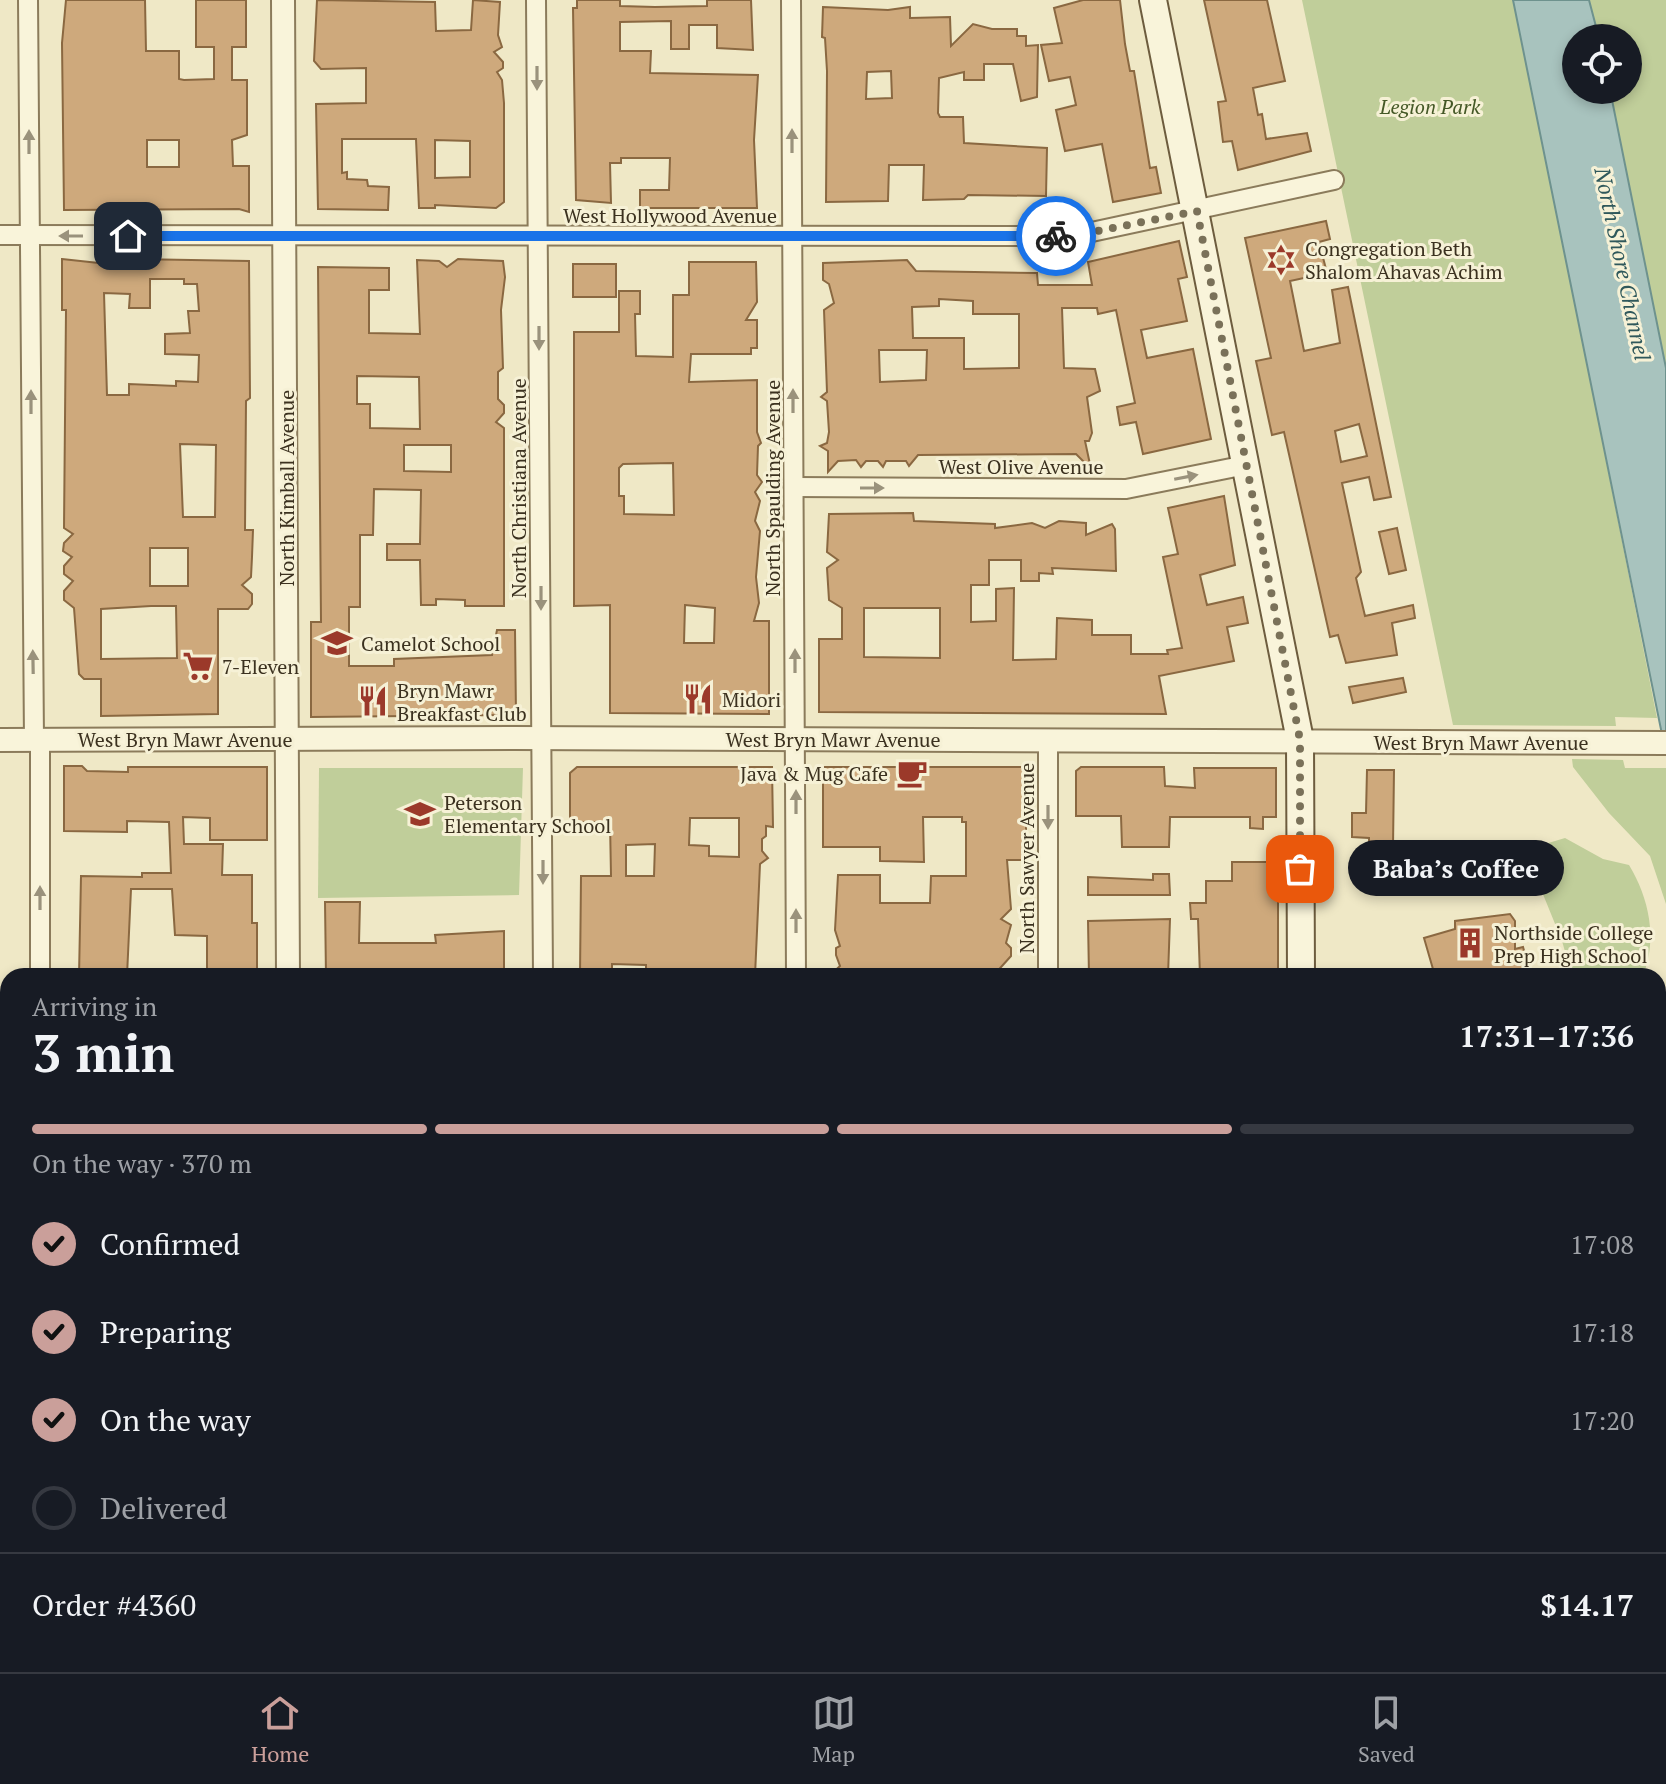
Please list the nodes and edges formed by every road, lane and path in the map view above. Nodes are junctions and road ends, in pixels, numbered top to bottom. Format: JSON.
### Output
{"nodes":[{"id":1,"x":28,"y":0,"type":"edge"},
{"id":2,"x":283,"y":0,"type":"edge"},
{"id":3,"x":536,"y":0,"type":"edge"},
{"id":4,"x":791,"y":0,"type":"edge"},
{"id":5,"x":1153,"y":0,"type":"edge"},
{"id":6,"x":1334,"y":180,"type":"dead end"},
{"id":7,"x":1197,"y":211,"type":"junction"},
{"id":8,"x":0,"y":235,"type":"edge"},
{"id":9,"x":30,"y":235,"type":"junction"},
{"id":10,"x":538,"y":236,"type":"junction"},
{"id":11,"x":284,"y":237,"type":"junction"},
{"id":12,"x":792,"y":237,"type":"junction"},
{"id":13,"x":1246,"y":465,"type":"junction"},
{"id":14,"x":794,"y":487,"type":"junction"},
{"id":15,"x":287,"y":738,"type":"junction"},
{"id":16,"x":542,"y":738,"type":"junction"},
{"id":17,"x":796,"y":739,"type":"junction"},
{"id":18,"x":1048,"y":739,"type":"junction"},
{"id":19,"x":0,"y":740,"type":"edge"},
{"id":20,"x":37,"y":740,"type":"junction"},
{"id":21,"x":1300,"y":740,"type":"junction"},
{"id":22,"x":1666,"y":743,"type":"edge"},
{"id":23,"x":40,"y":968,"type":"edge"},
{"id":24,"x":288,"y":968,"type":"edge"},
{"id":25,"x":543,"y":968,"type":"edge"},
{"id":26,"x":796,"y":968,"type":"edge"},
{"id":27,"x":1048,"y":968,"type":"edge"},
{"id":28,"x":1301,"y":968,"type":"edge"}],
"edges":[{"from":9,"to":1,"type":"street","one_way":true},
{"from":2,"to":11,"type":"street","name":"North Kimball Avenue"},
{"from":3,"to":10,"type":"street","name":"North Christiana Avenue","one_way":true},
{"from":12,"to":4,"type":"street","name":"North Spaulding Avenue","one_way":true},
{"from":5,"to":7,"type":"main road"},
{"from":6,"to":7,"type":"street","name":"West Hollywood Avenue"},
{"from":7,"to":12,"type":"street","name":"West Hollywood Avenue"},
{"from":7,"to":13,"type":"main road"},
{"from":8,"to":9,"type":"street","name":"West Hollywood Avenue"},
{"from":11,"to":9,"type":"street","name":"West Hollywood Avenue","one_way":true},
{"from":20,"to":9,"type":"street","one_way":true},
{"from":10,"to":11,"type":"street","name":"West Hollywood Avenue"},
{"from":10,"to":12,"type":"street","name":"West Hollywood Avenue"},
{"from":10,"to":16,"type":"street","name":"North Christiana Avenue","one_way":true},
{"from":11,"to":15,"type":"street","name":"North Kimball Avenue"},
{"from":14,"to":12,"type":"street","name":"North Spaulding Avenue","one_way":true},
{"from":14,"to":13,"type":"street","name":"West Olive Avenue","one_way":true},
{"from":13,"to":21,"type":"main road"},
{"from":17,"to":14,"type":"street","name":"North Spaulding Avenue","one_way":true},
{"from":15,"to":16,"type":"street","name":"West Bryn Mawr Avenue"},
{"from":15,"to":20,"type":"street","name":"West Bryn Mawr Avenue"},
{"from":15,"to":24,"type":"street","name":"North Kimball Avenue"},
{"from":16,"to":17,"type":"street","name":"West Bryn Mawr Avenue"},
{"from":16,"to":25,"type":"street","name":"North Christiana Avenue","one_way":true},
{"from":17,"to":18,"type":"street","name":"West Bryn Mawr Avenue"},
{"from":26,"to":17,"type":"street","name":"North Spaulding Avenue","one_way":true},
{"from":18,"to":21,"type":"street","name":"West Bryn Mawr Avenue"},
{"from":18,"to":27,"type":"street","name":"North Sawyer Avenue","one_way":true},
{"from":19,"to":20,"type":"street","name":"West Bryn Mawr Avenue"},
{"from":23,"to":20,"type":"street","one_way":true},
{"from":21,"to":22,"type":"street","name":"West Bryn Mawr Avenue"},
{"from":21,"to":28,"type":"main road"}]}
